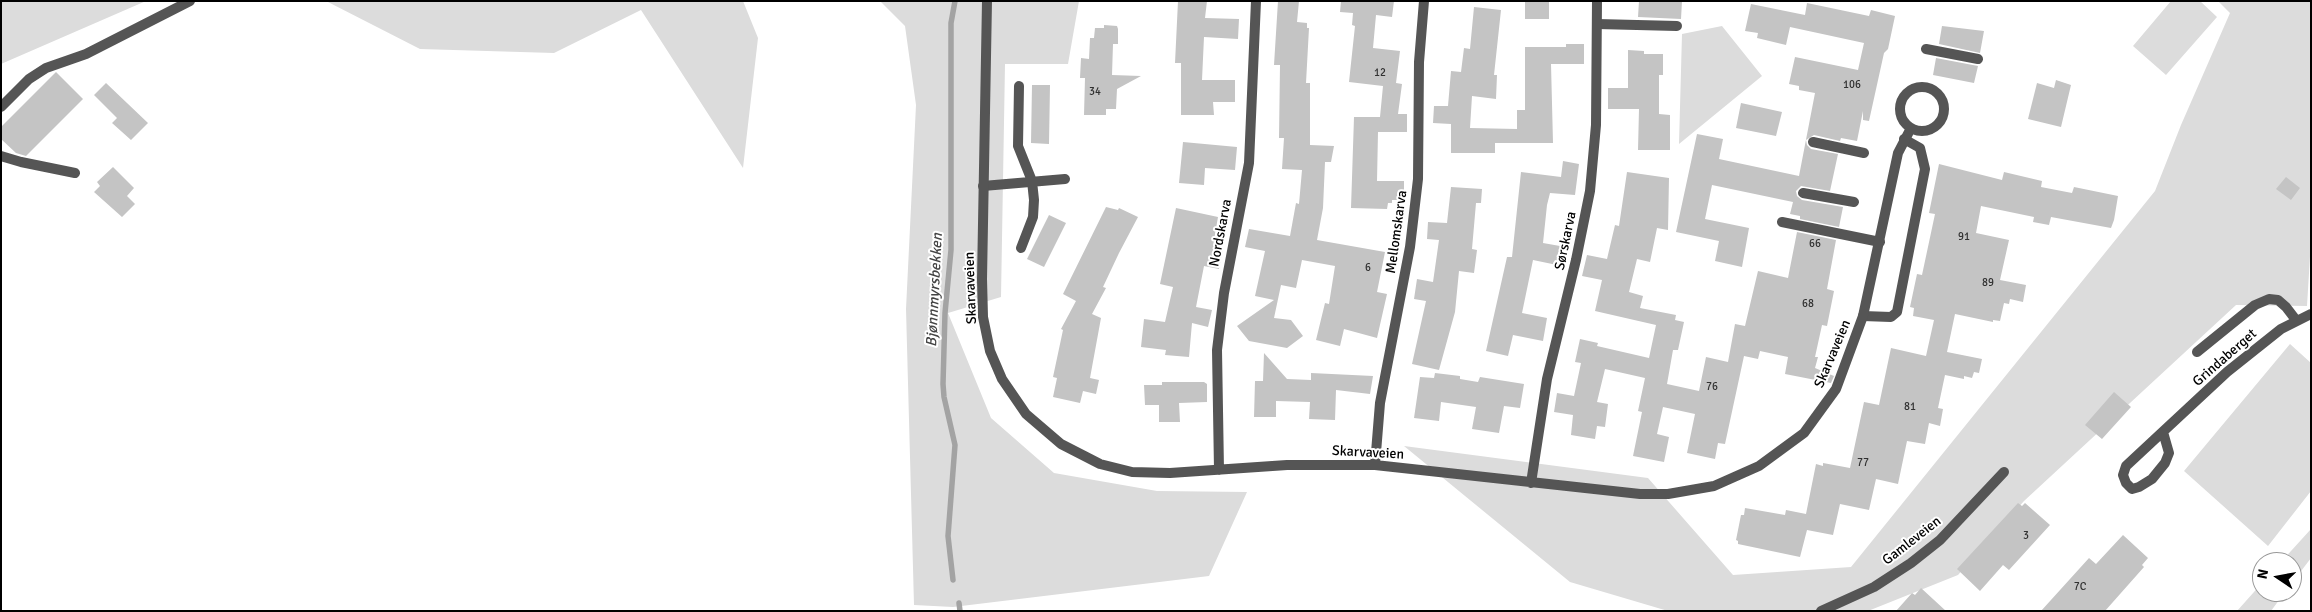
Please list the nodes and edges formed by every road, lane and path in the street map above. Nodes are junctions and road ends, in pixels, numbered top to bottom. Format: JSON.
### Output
{"nodes":[{"id":1,"x":190,"y":1,"type":"edge"},
{"id":2,"x":986,"y":1,"type":"edge"},
{"id":3,"x":1256,"y":1,"type":"edge"},
{"id":4,"x":1424,"y":1,"type":"edge"},
{"id":5,"x":1597,"y":1,"type":"edge"},
{"id":6,"x":1597,"y":24,"type":"junction"},
{"id":7,"x":1677,"y":26,"type":"dead end"},
{"id":8,"x":1926,"y":50,"type":"dead end"},
{"id":9,"x":1978,"y":59,"type":"dead end"},
{"id":10,"x":1018,"y":86,"type":"dead end"},
{"id":11,"x":1,"y":107,"type":"edge"},
{"id":12,"x":1910,"y":128,"type":"junction"},
{"id":13,"x":1904,"y":139,"type":"junction"},
{"id":14,"x":1813,"y":142,"type":"dead end"},
{"id":15,"x":1864,"y":153,"type":"dead end"},
{"id":16,"x":1,"y":156,"type":"edge"},
{"id":17,"x":75,"y":173,"type":"dead end"},
{"id":18,"x":1065,"y":178,"type":"dead end"},
{"id":19,"x":1032,"y":181,"type":"junction"},
{"id":20,"x":983,"y":186,"type":"junction"},
{"id":21,"x":1803,"y":193,"type":"dead end"},
{"id":22,"x":1854,"y":202,"type":"dead end"},
{"id":23,"x":1782,"y":222,"type":"dead end"},
{"id":24,"x":1880,"y":242,"type":"junction"},
{"id":25,"x":1021,"y":248,"type":"dead end"},
{"id":26,"x":2311,"y":314,"type":"edge"},
{"id":27,"x":1863,"y":316,"type":"junction"},
{"id":28,"x":2296,"y":320,"type":"junction"},
{"id":29,"x":2197,"y":352,"type":"dead end"},
{"id":30,"x":2163,"y":432,"type":"junction"},
{"id":31,"x":1375,"y":465,"type":"junction"},
{"id":32,"x":1219,"y":470,"type":"junction"},
{"id":33,"x":2004,"y":472,"type":"dead end"},
{"id":34,"x":1531,"y":482,"type":"junction"},
{"id":35,"x":1821,"y":611,"type":"edge"}],
"edges":[{"from":1,"to":11,"type":"street"},
{"from":2,"to":20,"type":"street","name":"Skarvaveien"},
{"from":3,"to":32,"type":"street","name":"Nordskarva"},
{"from":4,"to":31,"type":"street","name":"Mellomskarva"},
{"from":5,"to":6,"type":"street","name":"Sørskarva"},
{"from":6,"to":7,"type":"street"},
{"from":6,"to":34,"type":"street","name":"Sørskarva"},
{"from":8,"to":9,"type":"street"},
{"from":10,"to":19,"type":"street"},
{"from":12,"to":12,"type":"street"},
{"from":12,"to":13,"type":"street","name":"Skarvaveien"},
{"from":13,"to":24,"type":"street","name":"Skarvaveien"},
{"from":13,"to":27,"type":"street"},
{"from":14,"to":15,"type":"street"},
{"from":16,"to":17,"type":"street"},
{"from":18,"to":19,"type":"street"},
{"from":19,"to":20,"type":"street"},
{"from":19,"to":25,"type":"street"},
{"from":20,"to":32,"type":"street","name":"Skarvaveien"},
{"from":21,"to":22,"type":"street"},
{"from":23,"to":24,"type":"street"},
{"from":24,"to":27,"type":"street","name":"Skarvaveien"},
{"from":26,"to":28,"type":"street","name":"Grindaberget"},
{"from":27,"to":34,"type":"street","name":"Skarvaveien"},
{"from":28,"to":29,"type":"street"},
{"from":28,"to":30,"type":"street","name":"Grindaberget"},
{"from":30,"to":30,"type":"street","name":"Grindaberget"},
{"from":31,"to":32,"type":"street","name":"Skarvaveien"},
{"from":31,"to":34,"type":"street","name":"Skarvaveien"},
{"from":33,"to":35,"type":"street","name":"Gamleveien"}]}
